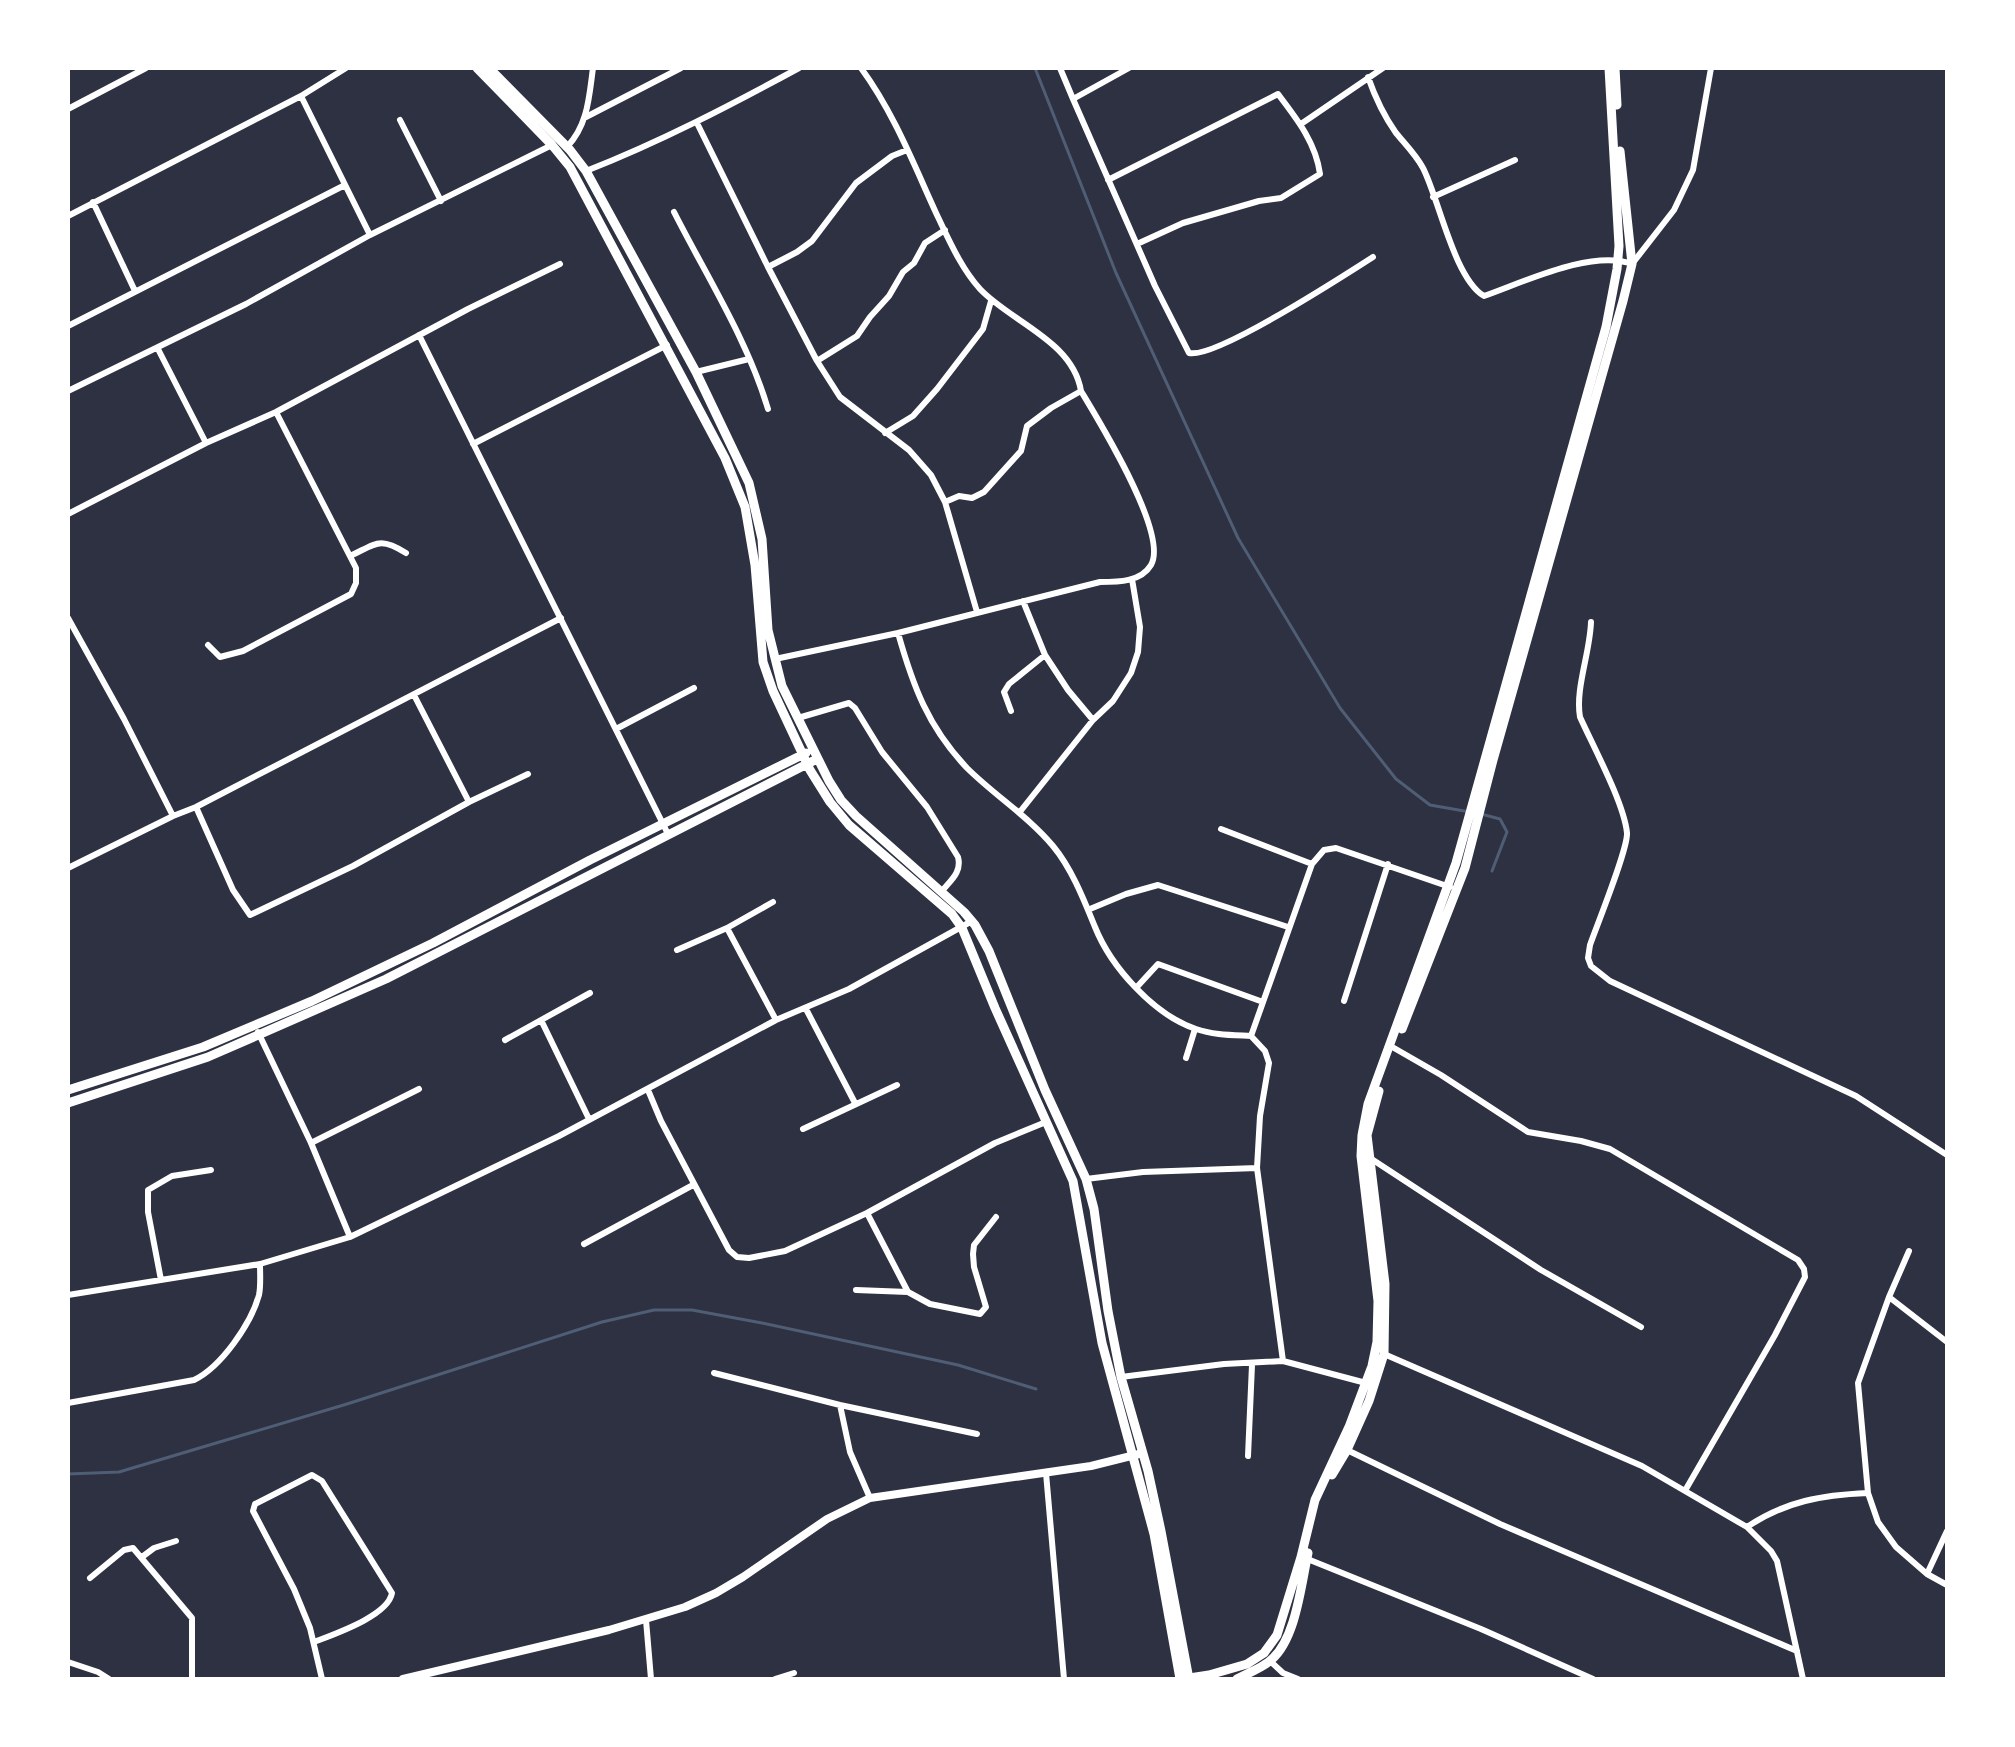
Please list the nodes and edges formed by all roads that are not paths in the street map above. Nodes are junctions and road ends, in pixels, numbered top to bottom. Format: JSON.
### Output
{"nodes":[{"id":1,"x":146,"y":68,"type":"edge"},
{"id":2,"x":346,"y":68,"type":"edge"},
{"id":3,"x":477,"y":68,"type":"edge"},
{"id":4,"x":489,"y":68,"type":"edge"},
{"id":5,"x":593,"y":68,"type":"edge"},
{"id":6,"x":681,"y":68,"type":"edge"},
{"id":7,"x":799,"y":68,"type":"edge"},
{"id":8,"x":861,"y":68,"type":"edge"},
{"id":9,"x":1060,"y":68,"type":"edge"},
{"id":10,"x":1129,"y":68,"type":"edge"},
{"id":11,"x":1383,"y":68,"type":"edge"},
{"id":12,"x":1612,"y":68,"type":"edge"},
{"id":13,"x":1711,"y":68,"type":"edge"},
{"id":14,"x":1368,"y":77,"type":"junction"},
{"id":15,"x":301,"y":96,"type":"junction"},
{"id":16,"x":1073,"y":99,"type":"junction"},
{"id":17,"x":68,"y":109,"type":"edge"},
{"id":18,"x":586,"y":117,"type":"junction"},
{"id":19,"x":400,"y":120,"type":"dead end"},
{"id":20,"x":697,"y":123,"type":"junction"},
{"id":21,"x":1301,"y":124,"type":"junction"},
{"id":22,"x":552,"y":145,"type":"junction"},
{"id":23,"x":567,"y":147,"type":"junction"},
{"id":24,"x":907,"y":150,"type":"junction"},
{"id":25,"x":1515,"y":160,"type":"dead end"},
{"id":26,"x":586,"y":171,"type":"junction"},
{"id":27,"x":1108,"y":180,"type":"junction"},
{"id":28,"x":345,"y":185,"type":"junction"},
{"id":29,"x":1433,"y":197,"type":"junction"},
{"id":30,"x":441,"y":201,"type":"junction"},
{"id":31,"x":93,"y":202,"type":"junction"},
{"id":32,"x":674,"y":212,"type":"dead end"},
{"id":33,"x":68,"y":216,"type":"edge"},
{"id":34,"x":945,"y":230,"type":"junction"},
{"id":35,"x":370,"y":235,"type":"junction"},
{"id":36,"x":1137,"y":244,"type":"junction"},
{"id":37,"x":1373,"y":257,"type":"dead end"},
{"id":38,"x":1618,"y":259,"type":"junction"},
{"id":39,"x":560,"y":264,"type":"dead end"},
{"id":40,"x":1632,"y":264,"type":"junction"},
{"id":41,"x":768,"y":267,"type":"junction"},
{"id":42,"x":135,"y":291,"type":"junction"},
{"id":43,"x":991,"y":301,"type":"junction"},
{"id":44,"x":68,"y":326,"type":"edge"},
{"id":45,"x":419,"y":335,"type":"junction"},
{"id":46,"x":667,"y":345,"type":"junction"},
{"id":47,"x":158,"y":349,"type":"junction"},
{"id":48,"x":749,"y":359,"type":"junction"},
{"id":49,"x":817,"y":361,"type":"junction"},
{"id":50,"x":696,"y":372,"type":"junction"},
{"id":51,"x":68,"y":391,"type":"edge"},
{"id":52,"x":1081,"y":391,"type":"junction"},
{"id":53,"x":768,"y":409,"type":"dead end"},
{"id":54,"x":276,"y":412,"type":"junction"},
{"id":55,"x":725,"y":433,"type":"junction"},
{"id":56,"x":885,"y":433,"type":"junction"},
{"id":57,"x":715,"y":438,"type":"junction"},
{"id":58,"x":206,"y":443,"type":"junction"},
{"id":59,"x":473,"y":444,"type":"junction"},
{"id":60,"x":945,"y":502,"type":"junction"},
{"id":61,"x":68,"y":514,"type":"edge"},
{"id":62,"x":406,"y":553,"type":"dead end"},
{"id":63,"x":350,"y":556,"type":"junction"},
{"id":64,"x":1132,"y":579,"type":"junction"},
{"id":65,"x":1023,"y":601,"type":"junction"},
{"id":66,"x":977,"y":612,"type":"junction"},
{"id":67,"x":68,"y":618,"type":"edge"},
{"id":68,"x":561,"y":618,"type":"junction"},
{"id":69,"x":1591,"y":622,"type":"dead end"},
{"id":70,"x":898,"y":633,"type":"junction"},
{"id":71,"x":78,"y":639,"type":"junction"},
{"id":72,"x":68,"y":645,"type":"edge"},
{"id":73,"x":208,"y":645,"type":"dead end"},
{"id":74,"x":1045,"y":655,"type":"junction"},
{"id":75,"x":775,"y":659,"type":"junction"},
{"id":76,"x":694,"y":688,"type":"dead end"},
{"id":77,"x":414,"y":695,"type":"junction"},
{"id":78,"x":1011,"y":711,"type":"dead end"},
{"id":79,"x":798,"y":718,"type":"junction"},
{"id":80,"x":1093,"y":720,"type":"junction"},
{"id":81,"x":616,"y":729,"type":"junction"},
{"id":82,"x":816,"y":753,"type":"junction"},
{"id":83,"x":805,"y":759,"type":"junction"},
{"id":84,"x":528,"y":774,"type":"dead end"},
{"id":85,"x":1479,"y":794,"type":"junction"},
{"id":86,"x":469,"y":802,"type":"junction"},
{"id":87,"x":196,"y":807,"type":"junction"},
{"id":88,"x":1019,"y":813,"type":"junction"},
{"id":89,"x":173,"y":816,"type":"junction"},
{"id":90,"x":663,"y":824,"type":"junction"},
{"id":91,"x":1221,"y":829,"type":"dead end"},
{"id":92,"x":668,"y":834,"type":"junction"},
{"id":93,"x":1312,"y":864,"type":"junction"},
{"id":94,"x":1388,"y":864,"type":"junction"},
{"id":95,"x":68,"y":868,"type":"edge"},
{"id":96,"x":1452,"y":888,"type":"junction"},
{"id":97,"x":942,"y":891,"type":"junction"},
{"id":98,"x":773,"y":902,"type":"dead end"},
{"id":99,"x":1090,"y":909,"type":"junction"},
{"id":100,"x":972,"y":921,"type":"junction"},
{"id":101,"x":1288,"y":927,"type":"junction"},
{"id":102,"x":727,"y":928,"type":"junction"},
{"id":103,"x":962,"y":928,"type":"junction"},
{"id":104,"x":677,"y":950,"type":"dead end"},
{"id":105,"x":1136,"y":988,"type":"junction"},
{"id":106,"x":590,"y":993,"type":"dead end"},
{"id":107,"x":1344,"y":1001,"type":"dead end"},
{"id":108,"x":1263,"y":1002,"type":"junction"},
{"id":109,"x":806,"y":1009,"type":"junction"},
{"id":110,"x":776,"y":1020,"type":"junction"},
{"id":111,"x":542,"y":1022,"type":"junction"},
{"id":112,"x":254,"y":1025,"type":"junction"},
{"id":113,"x":1195,"y":1029,"type":"junction"},
{"id":114,"x":260,"y":1035,"type":"junction"},
{"id":115,"x":1251,"y":1036,"type":"junction"},
{"id":116,"x":505,"y":1040,"type":"dead end"},
{"id":117,"x":1394,"y":1048,"type":"junction"},
{"id":118,"x":1186,"y":1058,"type":"dead end"},
{"id":119,"x":897,"y":1085,"type":"dead end"},
{"id":120,"x":419,"y":1089,"type":"dead end"},
{"id":121,"x":68,"y":1090,"type":"edge"},
{"id":122,"x":648,"y":1090,"type":"junction"},
{"id":123,"x":68,"y":1103,"type":"edge"},
{"id":124,"x":855,"y":1103,"type":"junction"},
{"id":125,"x":589,"y":1119,"type":"junction"},
{"id":126,"x":1046,"y":1122,"type":"junction"},
{"id":127,"x":803,"y":1129,"type":"dead end"},
{"id":128,"x":311,"y":1143,"type":"junction"},
{"id":129,"x":1947,"y":1155,"type":"edge"},
{"id":130,"x":1370,"y":1158,"type":"junction"},
{"id":131,"x":1257,"y":1168,"type":"junction"},
{"id":132,"x":211,"y":1170,"type":"dead end"},
{"id":133,"x":1086,"y":1179,"type":"junction"},
{"id":134,"x":693,"y":1185,"type":"junction"},
{"id":135,"x":867,"y":1213,"type":"junction"},
{"id":136,"x":996,"y":1217,"type":"dead end"},
{"id":137,"x":350,"y":1237,"type":"junction"},
{"id":138,"x":584,"y":1244,"type":"dead end"},
{"id":139,"x":1909,"y":1251,"type":"dead end"},
{"id":140,"x":260,"y":1264,"type":"junction"},
{"id":141,"x":161,"y":1280,"type":"junction"},
{"id":142,"x":856,"y":1290,"type":"dead end"},
{"id":143,"x":908,"y":1292,"type":"junction"},
{"id":144,"x":68,"y":1295,"type":"edge"},
{"id":145,"x":1889,"y":1297,"type":"junction"},
{"id":146,"x":1641,"y":1327,"type":"dead end"},
{"id":147,"x":1947,"y":1342,"type":"edge"},
{"id":148,"x":1384,"y":1354,"type":"junction"},
{"id":149,"x":1283,"y":1361,"type":"junction"},
{"id":150,"x":1252,"y":1365,"type":"junction"},
{"id":151,"x":714,"y":1373,"type":"dead end"},
{"id":152,"x":1121,"y":1377,"type":"junction"},
{"id":153,"x":1369,"y":1385,"type":"junction"},
{"id":154,"x":68,"y":1403,"type":"edge"},
{"id":155,"x":840,"y":1405,"type":"junction"},
{"id":156,"x":977,"y":1434,"type":"dead end"},
{"id":157,"x":1347,"y":1450,"type":"junction"},
{"id":158,"x":1138,"y":1454,"type":"junction"},
{"id":159,"x":1248,"y":1456,"type":"dead end"},
{"id":160,"x":1046,"y":1473,"type":"junction"},
{"id":161,"x":1686,"y":1489,"type":"junction"},
{"id":162,"x":1868,"y":1493,"type":"junction"},
{"id":163,"x":870,"y":1498,"type":"junction"},
{"id":164,"x":1747,"y":1527,"type":"junction"},
{"id":165,"x":1947,"y":1531,"type":"edge"},
{"id":166,"x":176,"y":1541,"type":"dead end"},
{"id":167,"x":142,"y":1557,"type":"junction"},
{"id":168,"x":1304,"y":1558,"type":"junction"},
{"id":169,"x":1927,"y":1574,"type":"junction"},
{"id":170,"x":90,"y":1578,"type":"dead end"},
{"id":171,"x":1947,"y":1585,"type":"edge"},
{"id":172,"x":646,"y":1620,"type":"junction"},
{"id":173,"x":314,"y":1642,"type":"junction"},
{"id":174,"x":1797,"y":1651,"type":"junction"},
{"id":175,"x":1270,"y":1661,"type":"junction"},
{"id":176,"x":68,"y":1662,"type":"edge"},
{"id":177,"x":794,"y":1673,"type":"dead end"},
{"id":178,"x":432,"y":1676,"type":"edge"},
{"id":179,"x":1282,"y":1676,"type":"edge"},
{"id":180,"x":1189,"y":1678,"type":"edge"},
{"id":181,"x":109,"y":1679,"type":"edge"},
{"id":182,"x":192,"y":1679,"type":"edge"},
{"id":183,"x":322,"y":1679,"type":"edge"},
{"id":184,"x":403,"y":1679,"type":"edge"},
{"id":185,"x":651,"y":1679,"type":"edge"},
{"id":186,"x":775,"y":1679,"type":"edge"},
{"id":187,"x":1064,"y":1679,"type":"edge"},
{"id":188,"x":1180,"y":1679,"type":"edge"},
{"id":189,"x":1237,"y":1679,"type":"edge"},
{"id":190,"x":1298,"y":1679,"type":"edge"},
{"id":191,"x":1593,"y":1679,"type":"edge"},
{"id":192,"x":1803,"y":1679,"type":"edge"}],
"edges":[{"from":1,"to":17,"type":"street"},
{"from":2,"to":15,"type":"street"},
{"from":3,"to":22,"type":"main road"},
{"from":4,"to":23,"type":"main road"},
{"from":5,"to":18,"type":"street"},
{"from":6,"to":18,"type":"street"},
{"from":7,"to":20,"type":"street"},
{"from":8,"to":24,"type":"street"},
{"from":9,"to":16,"type":"street"},
{"from":10,"to":16,"type":"street"},
{"from":11,"to":14,"type":"street"},
{"from":12,"to":38,"type":"main road"},
{"from":12,"to":40,"type":"main road"},
{"from":13,"to":40,"type":"street"},
{"from":14,"to":21,"type":"street"},
{"from":14,"to":29,"type":"street"},
{"from":15,"to":28,"type":"street"},
{"from":15,"to":31,"type":"street"},
{"from":16,"to":27,"type":"street"},
{"from":18,"to":23,"type":"street"},
{"from":19,"to":30,"type":"street"},
{"from":20,"to":26,"type":"street"},
{"from":20,"to":41,"type":"street"},
{"from":21,"to":27,"type":"street"},
{"from":21,"to":36,"type":"street"},
{"from":22,"to":30,"type":"street"},
{"from":22,"to":46,"type":"main road"},
{"from":23,"to":26,"type":"main road"},
{"from":24,"to":34,"type":"street"},
{"from":24,"to":41,"type":"street"},
{"from":25,"to":29,"type":"street"},
{"from":26,"to":50,"type":"main road"},
{"from":27,"to":36,"type":"street"},
{"from":28,"to":35,"type":"street"},
{"from":28,"to":42,"type":"street"},
{"from":29,"to":38,"type":"street"},
{"from":30,"to":35,"type":"street"},
{"from":31,"to":33,"type":"street"},
{"from":31,"to":42,"type":"street"},
{"from":32,"to":48,"type":"street"},
{"from":34,"to":43,"type":"street"},
{"from":34,"to":49,"type":"street"},
{"from":35,"to":47,"type":"street"},
{"from":36,"to":37,"type":"street"},
{"from":38,"to":40,"type":"street"},
{"from":38,"to":85,"type":"main road"},
{"from":39,"to":45,"type":"street"},
{"from":40,"to":85,"type":"main road"},
{"from":41,"to":49,"type":"street"},
{"from":42,"to":44,"type":"street"},
{"from":43,"to":52,"type":"street"},
{"from":43,"to":56,"type":"street"},
{"from":45,"to":54,"type":"street"},
{"from":45,"to":59,"type":"street"},
{"from":46,"to":57,"type":"main road"},
{"from":46,"to":59,"type":"street"},
{"from":47,"to":51,"type":"street"},
{"from":47,"to":58,"type":"street"},
{"from":48,"to":50,"type":"street"},
{"from":48,"to":53,"type":"street"},
{"from":49,"to":56,"type":"street"},
{"from":50,"to":55,"type":"main road"},
{"from":52,"to":60,"type":"street"},
{"from":52,"to":64,"type":"street"},
{"from":54,"to":58,"type":"street"},
{"from":54,"to":63,"type":"street"},
{"from":55,"to":57,"type":"main road"},
{"from":55,"to":75,"type":"main road"},
{"from":56,"to":60,"type":"street"},
{"from":57,"to":83,"type":"main road"},
{"from":58,"to":61,"type":"street"},
{"from":59,"to":68,"type":"street"},
{"from":60,"to":66,"type":"street"},
{"from":62,"to":63,"type":"street"},
{"from":63,"to":73,"type":"street"},
{"from":64,"to":65,"type":"street"},
{"from":64,"to":80,"type":"street"},
{"from":65,"to":66,"type":"street"},
{"from":65,"to":74,"type":"street"},
{"from":66,"to":70,"type":"street"},
{"from":67,"to":71,"type":"street"},
{"from":68,"to":77,"type":"street"},
{"from":68,"to":81,"type":"street"},
{"from":69,"to":129,"type":"street"},
{"from":70,"to":75,"type":"street"},
{"from":70,"to":88,"type":"street"},
{"from":71,"to":72,"type":"street"},
{"from":71,"to":89,"type":"street"},
{"from":74,"to":78,"type":"street"},
{"from":74,"to":80,"type":"street"},
{"from":75,"to":79,"type":"main road"},
{"from":76,"to":81,"type":"street"},
{"from":77,"to":86,"type":"street"},
{"from":77,"to":87,"type":"street"},
{"from":79,"to":82,"type":"main road"},
{"from":79,"to":97,"type":"street"},
{"from":80,"to":88,"type":"street"},
{"from":81,"to":90,"type":"street"},
{"from":82,"to":83,"type":"main road"},
{"from":82,"to":97,"type":"main road"},
{"from":83,"to":90,"type":"main road"},
{"from":83,"to":92,"type":"main road"},
{"from":83,"to":103,"type":"main road"},
{"from":84,"to":86,"type":"street"},
{"from":85,"to":96,"type":"main road"},
{"from":86,"to":87,"type":"street"},
{"from":87,"to":89,"type":"street"},
{"from":88,"to":99,"type":"street"},
{"from":89,"to":95,"type":"street"},
{"from":90,"to":92,"type":"street"},
{"from":90,"to":112,"type":"main road"},
{"from":91,"to":93,"type":"street"},
{"from":92,"to":114,"type":"main road"},
{"from":93,"to":94,"type":"street"},
{"from":93,"to":101,"type":"street"},
{"from":94,"to":96,"type":"street"},
{"from":94,"to":107,"type":"street"},
{"from":96,"to":117,"type":"main road"},
{"from":96,"to":153,"type":"main road"},
{"from":97,"to":100,"type":"main road"},
{"from":98,"to":102,"type":"street"},
{"from":99,"to":101,"type":"street"},
{"from":99,"to":105,"type":"street"},
{"from":100,"to":103,"type":"street"},
{"from":100,"to":133,"type":"main road"},
{"from":101,"to":108,"type":"street"},
{"from":102,"to":104,"type":"street"},
{"from":102,"to":110,"type":"street"},
{"from":103,"to":109,"type":"street"},
{"from":103,"to":126,"type":"main road"},
{"from":105,"to":108,"type":"street"},
{"from":105,"to":113,"type":"street"},
{"from":106,"to":111,"type":"street"},
{"from":108,"to":115,"type":"street"},
{"from":109,"to":110,"type":"street"},
{"from":109,"to":124,"type":"street"},
{"from":110,"to":122,"type":"street"},
{"from":111,"to":116,"type":"street"},
{"from":111,"to":125,"type":"street"},
{"from":112,"to":114,"type":"street"},
{"from":112,"to":121,"type":"main road"},
{"from":113,"to":115,"type":"street"},
{"from":113,"to":118,"type":"street"},
{"from":114,"to":123,"type":"main road"},
{"from":114,"to":128,"type":"street"},
{"from":115,"to":131,"type":"street"},
{"from":117,"to":130,"type":"main road"},
{"from":117,"to":161,"type":"street"},
{"from":119,"to":124,"type":"street"},
{"from":120,"to":128,"type":"street"},
{"from":122,"to":125,"type":"street"},
{"from":122,"to":134,"type":"street"},
{"from":124,"to":127,"type":"street"},
{"from":125,"to":137,"type":"street"},
{"from":126,"to":135,"type":"street"},
{"from":126,"to":158,"type":"main road"},
{"from":128,"to":137,"type":"street"},
{"from":130,"to":146,"type":"street"},
{"from":130,"to":148,"type":"main road"},
{"from":131,"to":133,"type":"street"},
{"from":131,"to":149,"type":"street"},
{"from":132,"to":141,"type":"street"},
{"from":133,"to":152,"type":"main road"},
{"from":134,"to":135,"type":"street"},
{"from":134,"to":138,"type":"street"},
{"from":135,"to":143,"type":"street"},
{"from":136,"to":143,"type":"street"},
{"from":137,"to":140,"type":"street"},
{"from":139,"to":145,"type":"street"},
{"from":140,"to":141,"type":"street"},
{"from":140,"to":154,"type":"street"},
{"from":141,"to":144,"type":"street"},
{"from":142,"to":143,"type":"street"},
{"from":145,"to":147,"type":"street"},
{"from":145,"to":162,"type":"street"},
{"from":148,"to":153,"type":"main road"},
{"from":148,"to":161,"type":"street"},
{"from":149,"to":150,"type":"street"},
{"from":149,"to":153,"type":"street"},
{"from":150,"to":152,"type":"street"},
{"from":150,"to":159,"type":"street"},
{"from":151,"to":155,"type":"street"},
{"from":152,"to":158,"type":"main road"},
{"from":153,"to":157,"type":"main road"},
{"from":153,"to":168,"type":"main road"},
{"from":155,"to":156,"type":"street"},
{"from":155,"to":163,"type":"street"},
{"from":157,"to":168,"type":"main road"},
{"from":157,"to":174,"type":"street"},
{"from":158,"to":160,"type":"street"},
{"from":158,"to":180,"type":"main road"},
{"from":158,"to":188,"type":"main road"},
{"from":160,"to":163,"type":"street"},
{"from":160,"to":187,"type":"street"},
{"from":161,"to":164,"type":"street"},
{"from":162,"to":164,"type":"street"},
{"from":162,"to":169,"type":"street"},
{"from":163,"to":172,"type":"street"},
{"from":164,"to":174,"type":"street"},
{"from":165,"to":169,"type":"street"},
{"from":166,"to":167,"type":"street"},
{"from":167,"to":170,"type":"street"},
{"from":167,"to":182,"type":"street"},
{"from":168,"to":175,"type":"main road"},
{"from":168,"to":180,"type":"main road"},
{"from":168,"to":191,"type":"street"},
{"from":169,"to":171,"type":"street"},
{"from":172,"to":178,"type":"street"},
{"from":172,"to":185,"type":"street"},
{"from":173,"to":173,"type":"street"},
{"from":173,"to":183,"type":"street"},
{"from":174,"to":192,"type":"street"},
{"from":175,"to":179,"type":"street"},
{"from":175,"to":189,"type":"main road"},
{"from":176,"to":181,"type":"street"},
{"from":177,"to":186,"type":"street"},
{"from":178,"to":184,"type":"street"},
{"from":179,"to":190,"type":"street"},
{"from":180,"to":188,"type":"main road"}]}
